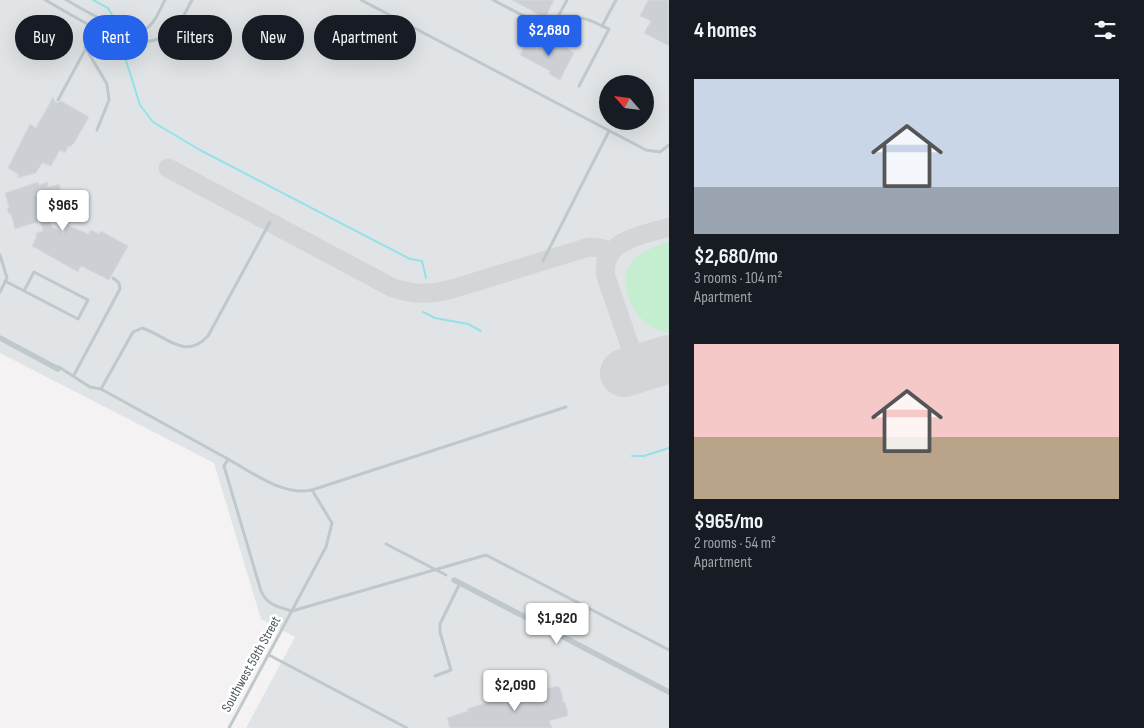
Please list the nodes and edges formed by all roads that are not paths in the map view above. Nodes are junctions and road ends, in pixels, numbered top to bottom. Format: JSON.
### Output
{"nodes":[{"id":1,"x":45,"y":0,"type":"edge"},
{"id":2,"x":66,"y":0,"type":"edge"},
{"id":3,"x":165,"y":0,"type":"edge"},
{"id":4,"x":192,"y":0,"type":"edge"},
{"id":5,"x":361,"y":0,"type":"edge"},
{"id":6,"x":493,"y":0,"type":"edge"},
{"id":7,"x":567,"y":0,"type":"edge"},
{"id":8,"x":614,"y":1,"type":"edge"},
{"id":9,"x":83,"y":20,"type":"edge"},
{"id":10,"x":554,"y":24,"type":"junction"},
{"id":11,"x":602,"y":26,"type":"junction"},
{"id":12,"x":148,"y":41,"type":"edge"},
{"id":13,"x":83,"y":51,"type":"edge"},
{"id":14,"x":93,"y":60,"type":"edge"},
{"id":15,"x":579,"y":86,"type":"dead end"},
{"id":16,"x":58,"y":100,"type":"dead end"},
{"id":17,"x":97,"y":130,"type":"dead end"},
{"id":18,"x":609,"y":131,"type":"junction"},
{"id":19,"x":669,"y":145,"type":"edge"},
{"id":20,"x":270,"y":222,"type":"dead end"},
{"id":21,"x":0,"y":255,"type":"edge"},
{"id":22,"x":543,"y":261,"type":"dead end"},
{"id":23,"x":113,"y":278,"type":"dead end"},
{"id":24,"x":5,"y":281,"type":"junction"},
{"id":25,"x":24,"y":291,"type":"junction"},
{"id":26,"x":0,"y":292,"type":"edge"},
{"id":27,"x":0,"y":338,"type":"edge"},
{"id":28,"x":58,"y":368,"type":"joint"},
{"id":29,"x":74,"y":375,"type":"junction"},
{"id":30,"x":101,"y":389,"type":"junction"},
{"id":31,"x":566,"y":407,"type":"dead end"},
{"id":32,"x":228,"y":459,"type":"junction"},
{"id":33,"x":312,"y":490,"type":"junction"},
{"id":34,"x":386,"y":544,"type":"dead end"},
{"id":35,"x":435,"y":570,"type":"junction"},
{"id":36,"x":446,"y":575,"type":"dead end"},
{"id":37,"x":454,"y":580,"type":"dead end"},
{"id":38,"x":460,"y":583,"type":"junction"},
{"id":39,"x":292,"y":611,"type":"junction"},
{"id":40,"x":669,"y":650,"type":"edge"},
{"id":41,"x":269,"y":655,"type":"junction"},
{"id":42,"x":434,"y":676,"type":"dead end"},
{"id":43,"x":669,"y":692,"type":"edge"},
{"id":44,"x":229,"y":728,"type":"edge"},
{"id":45,"x":407,"y":728,"type":"edge"}],
"edges":[{"from":1,"to":9,"type":"lane"},
{"from":2,"to":3,"type":"lane"},
{"from":4,"to":12,"type":"lane"},
{"from":5,"to":18,"type":"lane"},
{"from":6,"to":10,"type":"lane"},
{"from":7,"to":10,"type":"lane"},
{"from":8,"to":11,"type":"lane"},
{"from":10,"to":11,"type":"lane"},
{"from":11,"to":15,"type":"lane"},
{"from":13,"to":16,"type":"lane"},
{"from":14,"to":17,"type":"lane"},
{"from":18,"to":19,"type":"lane"},
{"from":18,"to":22,"type":"lane"},
{"from":20,"to":30,"type":"lane"},
{"from":21,"to":24,"type":"lane"},
{"from":23,"to":29,"type":"lane"},
{"from":24,"to":25,"type":"lane"},
{"from":24,"to":26,"type":"lane"},
{"from":25,"to":25,"type":"lane"},
{"from":27,"to":28,"type":"street"},
{"from":28,"to":29,"type":"lane"},
{"from":29,"to":30,"type":"lane"},
{"from":30,"to":32,"type":"lane"},
{"from":31,"to":33,"type":"lane"},
{"from":32,"to":33,"type":"lane"},
{"from":32,"to":39,"type":"lane"},
{"from":33,"to":39,"type":"lane","name":"Southwest 59th Street"},
{"from":34,"to":35,"type":"lane"},
{"from":35,"to":36,"type":"lane"},
{"from":35,"to":39,"type":"lane"},
{"from":35,"to":40,"type":"lane"},
{"from":37,"to":38,"type":"street"},
{"from":38,"to":42,"type":"lane"},
{"from":38,"to":43,"type":"street"},
{"from":39,"to":41,"type":"lane","name":"Southwest 59th Street"},
{"from":41,"to":44,"type":"lane","name":"Southwest 59th Street"},
{"from":41,"to":45,"type":"lane"}]}
